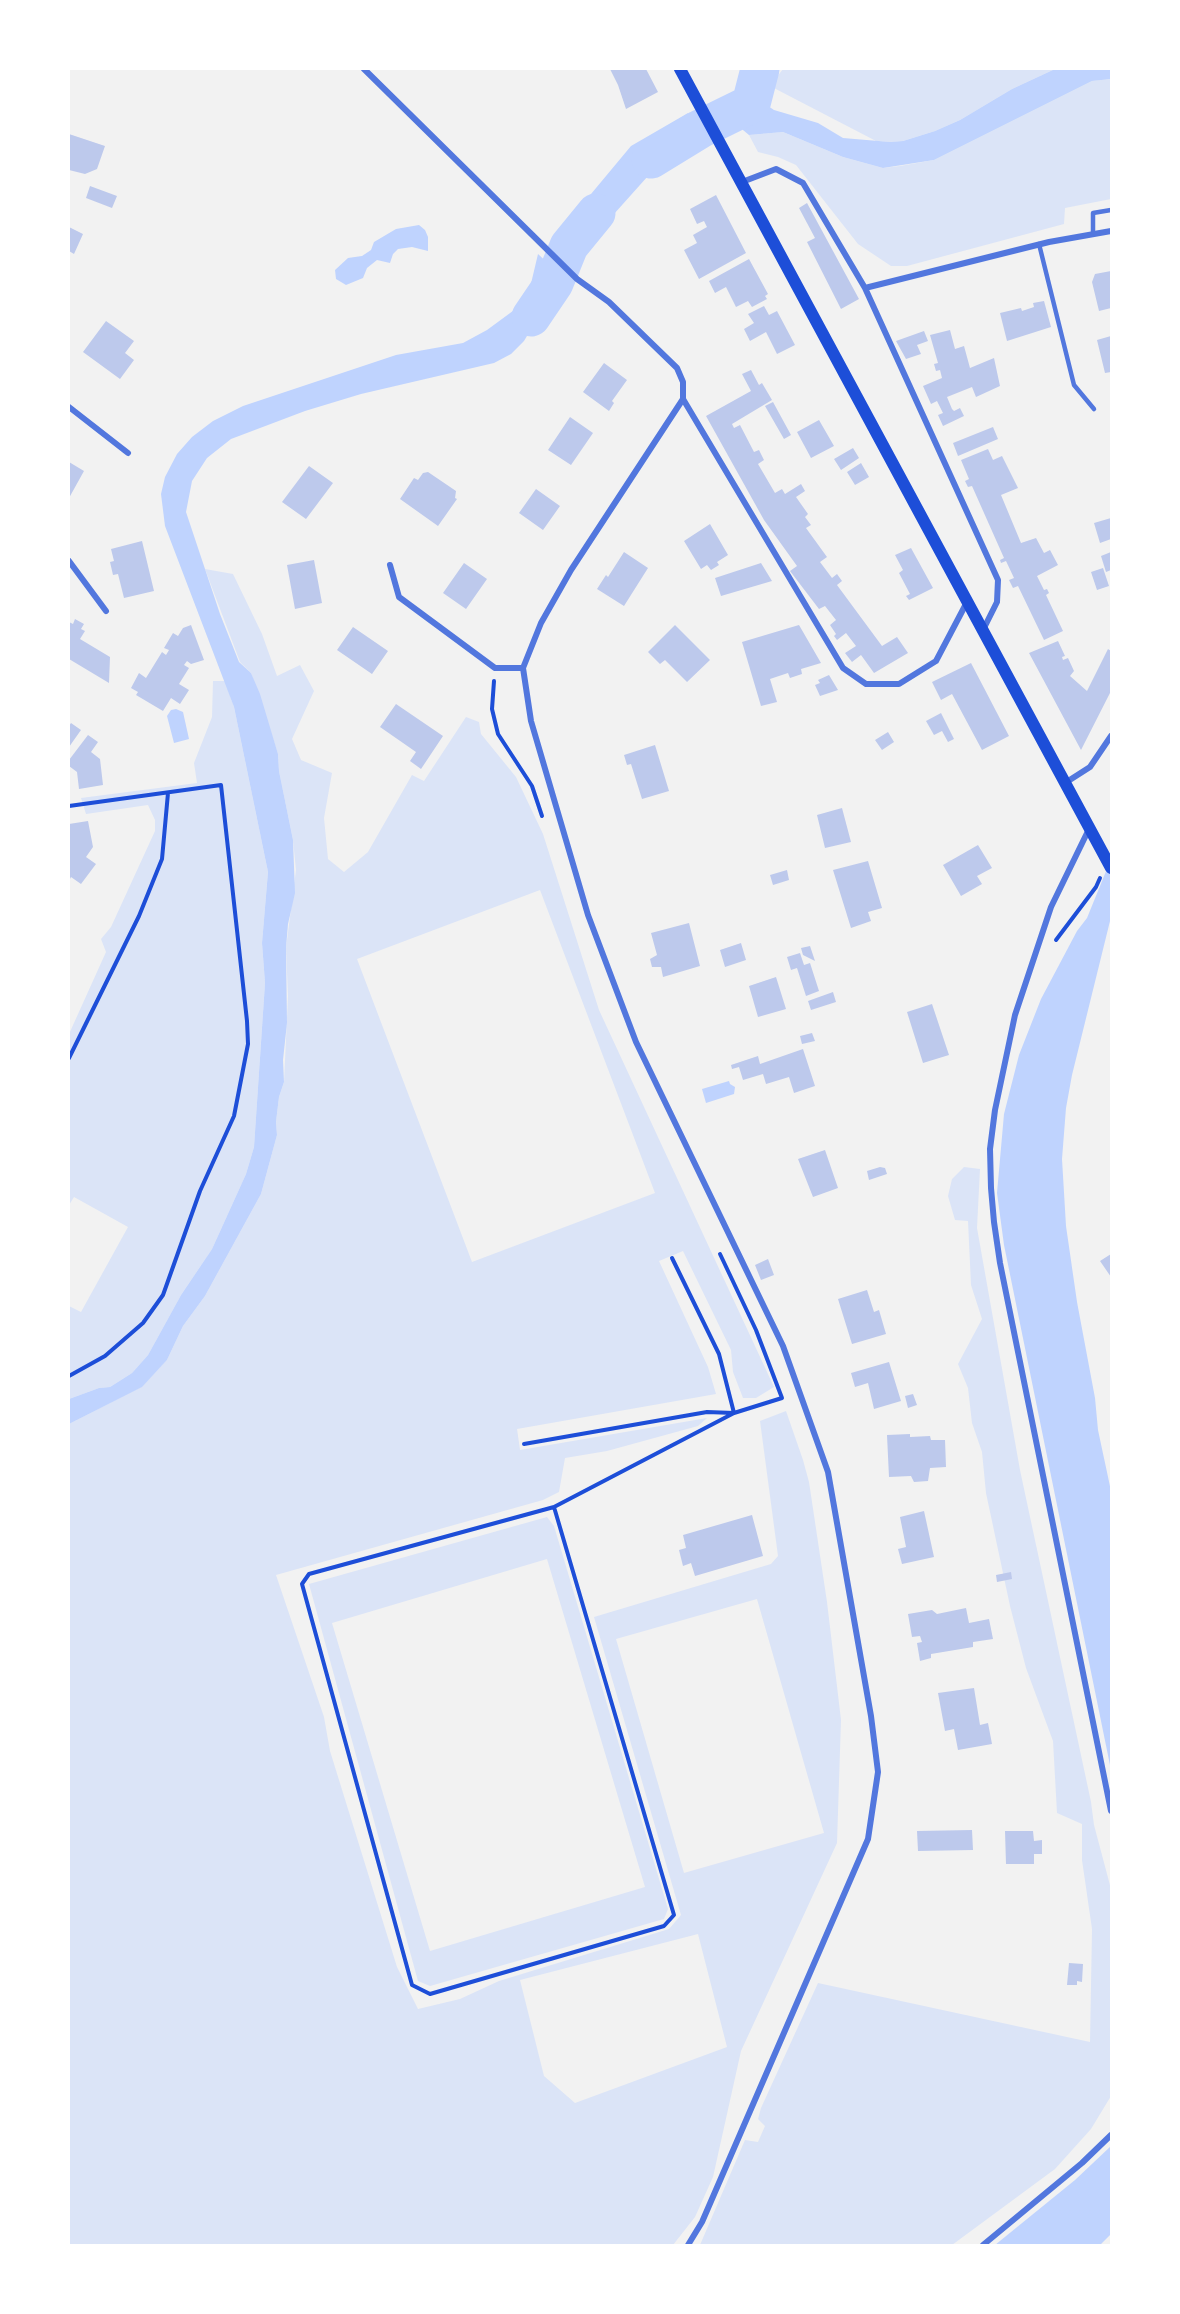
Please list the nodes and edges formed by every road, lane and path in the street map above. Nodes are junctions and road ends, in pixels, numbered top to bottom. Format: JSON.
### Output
{"nodes":[{"id":1,"x":364,"y":69,"type":"edge"},
{"id":2,"x":680,"y":69,"type":"edge"},
{"id":3,"x":741,"y":182,"type":"junction"},
{"id":4,"x":1111,"y":210,"type":"edge"},
{"id":5,"x":1111,"y":231,"type":"edge"},
{"id":6,"x":1093,"y":234,"type":"junction"},
{"id":7,"x":1040,"y":244,"type":"junction"},
{"id":8,"x":865,"y":288,"type":"junction"},
{"id":9,"x":683,"y":399,"type":"junction"},
{"id":10,"x":69,"y":407,"type":"edge"},
{"id":11,"x":1094,"y":409,"type":"dead end"},
{"id":12,"x":128,"y":453,"type":"dead end"},
{"id":13,"x":69,"y":561,"type":"edge"},
{"id":14,"x":390,"y":565,"type":"dead end"},
{"id":15,"x":967,"y":601,"type":"junction"},
{"id":16,"x":106,"y":611,"type":"dead end"},
{"id":17,"x":983,"y":630,"type":"junction"},
{"id":18,"x":523,"y":668,"type":"junction"},
{"id":19,"x":1111,"y":736,"type":"edge"},
{"id":20,"x":1065,"y":783,"type":"junction"},
{"id":21,"x":168,"y":793,"type":"junction"},
{"id":22,"x":69,"y":806,"type":"edge"},
{"id":23,"x":1089,"y":828,"type":"junction"},
{"id":24,"x":1106,"y":872,"type":"edge"},
{"id":25,"x":1055,"y":942,"type":"dead end"},
{"id":26,"x":69,"y":1058,"type":"edge"},
{"id":27,"x":672,"y":1258,"type":"dead end"},
{"id":28,"x":69,"y":1376,"type":"edge"},
{"id":29,"x":800,"y":1392,"type":"junction"},
{"id":30,"x":734,"y":1413,"type":"junction"},
{"id":31,"x":524,"y":1444,"type":"dead end"},
{"id":32,"x":554,"y":1507,"type":"junction"},
{"id":33,"x":1111,"y":1810,"type":"edge"},
{"id":34,"x":1111,"y":2135,"type":"edge"},
{"id":35,"x":688,"y":2245,"type":"edge"},
{"id":36,"x":983,"y":2245,"type":"edge"}],
"edges":[{"from":1,"to":9,"type":"street"},
{"from":2,"to":3,"type":"main road"},
{"from":3,"to":8,"type":"street"},
{"from":3,"to":15,"type":"main road"},
{"from":4,"to":6,"type":"lane"},
{"from":5,"to":6,"type":"street"},
{"from":6,"to":7,"type":"street"},
{"from":7,"to":8,"type":"street"},
{"from":7,"to":11,"type":"lane"},
{"from":8,"to":17,"type":"street"},
{"from":9,"to":15,"type":"street"},
{"from":9,"to":18,"type":"street"},
{"from":10,"to":12,"type":"street"},
{"from":13,"to":16,"type":"street"},
{"from":14,"to":18,"type":"street"},
{"from":15,"to":17,"type":"main road"},
{"from":17,"to":20,"type":"main road"},
{"from":18,"to":29,"type":"street"},
{"from":19,"to":20,"type":"street"},
{"from":20,"to":23,"type":"main road"},
{"from":21,"to":22,"type":"path"},
{"from":21,"to":26,"type":"path"},
{"from":21,"to":28,"type":"path"},
{"from":23,"to":24,"type":"main road"},
{"from":23,"to":33,"type":"street"},
{"from":24,"to":25,"type":"path"},
{"from":27,"to":30,"type":"path"},
{"from":29,"to":30,"type":"path"},
{"from":29,"to":35,"type":"street"},
{"from":30,"to":31,"type":"path"},
{"from":30,"to":32,"type":"path"},
{"from":32,"to":32,"type":"path"},
{"from":34,"to":36,"type":"street"}]}
